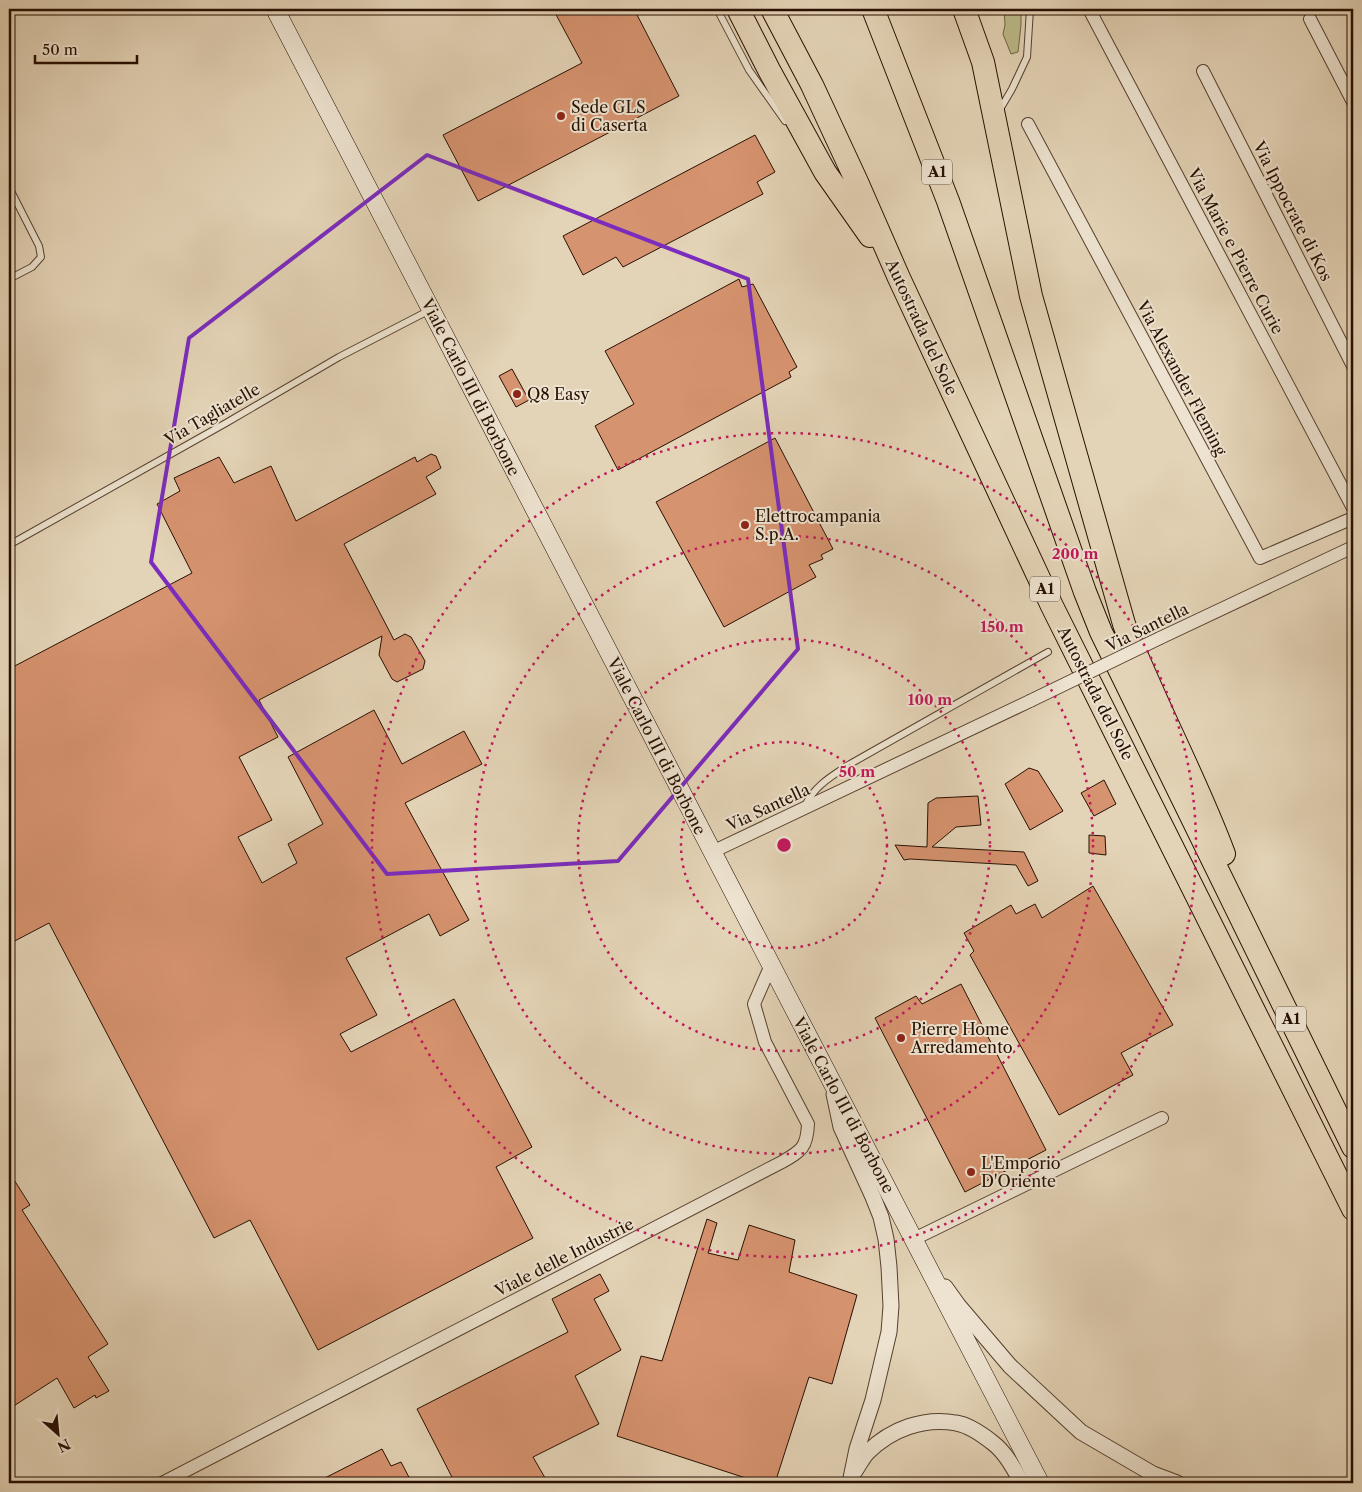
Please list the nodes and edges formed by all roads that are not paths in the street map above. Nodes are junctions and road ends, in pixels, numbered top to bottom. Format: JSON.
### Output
{"nodes":[{"id":1,"x":275,"y":9,"type":"edge"},
{"id":2,"x":717,"y":9,"type":"edge"},
{"id":3,"x":738,"y":9,"type":"edge"},
{"id":4,"x":772,"y":9,"type":"edge"},
{"id":5,"x":873,"y":9,"type":"edge"},
{"id":6,"x":964,"y":9,"type":"edge"},
{"id":7,"x":1030,"y":9,"type":"edge"},
{"id":8,"x":1089,"y":9,"type":"edge"},
{"id":9,"x":1310,"y":19,"type":"dead end"},
{"id":10,"x":1203,"y":71,"type":"dead end"},
{"id":11,"x":1353,"y":102,"type":"edge"},
{"id":12,"x":994,"y":118,"type":"junction"},
{"id":13,"x":1028,"y":124,"type":"dead end"},
{"id":14,"x":791,"y":128,"type":"dead end"},
{"id":15,"x":797,"y":136,"type":"dead end"},
{"id":16,"x":825,"y":172,"type":"junction"},
{"id":17,"x":9,"y":187,"type":"edge"},
{"id":18,"x":899,"y":278,"type":"junction"},
{"id":19,"x":9,"y":279,"type":"edge"},
{"id":20,"x":431,"y":310,"type":"junction"},
{"id":21,"x":1353,"y":366,"type":"edge"},
{"id":22,"x":1353,"y":508,"type":"edge"},
{"id":23,"x":1353,"y":518,"type":"edge"},
{"id":24,"x":9,"y":545,"type":"edge"},
{"id":25,"x":1353,"y":547,"type":"edge"},
{"id":26,"x":1048,"y":652,"type":"dead end"},
{"id":27,"x":804,"y":809,"type":"junction"},
{"id":28,"x":712,"y":852,"type":"junction"},
{"id":29,"x":1250,"y":934,"type":"junction"},
{"id":30,"x":771,"y":966,"type":"junction"},
{"id":31,"x":831,"y":1080,"type":"junction"},
{"id":32,"x":1162,"y":1118,"type":"dead end"},
{"id":33,"x":1353,"y":1147,"type":"edge"},
{"id":34,"x":1353,"y":1209,"type":"edge"},
{"id":35,"x":916,"y":1243,"type":"junction"},
{"id":36,"x":851,"y":1480,"type":"edge"},
{"id":37,"x":162,"y":1483,"type":"edge"},
{"id":38,"x":1022,"y":1483,"type":"edge"},
{"id":39,"x":1040,"y":1483,"type":"edge"},
{"id":40,"x":1178,"y":1483,"type":"edge"}],
"edges":[{"from":1,"to":20,"type":"main road","name":"Viale Carlo III di Borbone"},
{"from":2,"to":14,"type":"lane"},
{"from":3,"to":16,"type":"highway"},
{"from":4,"to":18,"type":"highway","name":"Autostrada del Sole","number":"A1"},
{"from":5,"to":29,"type":"highway","name":"Autostrada del Sole","number":"A1"},
{"from":6,"to":12,"type":"highway"},
{"from":7,"to":12,"type":"lane"},
{"from":8,"to":22,"type":"street","name":"Via Marie e Pierre Curie"},
{"from":9,"to":11,"type":"street"},
{"from":10,"to":21,"type":"street","name":"Via Ippocrate di Kos"},
{"from":12,"to":29,"type":"highway"},
{"from":13,"to":23,"type":"street","name":"Via Alexander Fleming"},
{"from":15,"to":16,"type":"lane"},
{"from":16,"to":18,"type":"highway"},
{"from":17,"to":19,"type":"lane"},
{"from":18,"to":34,"type":"highway","name":"Autostrada del Sole","number":"A1"},
{"from":20,"to":24,"type":"lane","name":"Via Tagliatelle"},
{"from":20,"to":28,"type":"main road","name":"Viale Carlo III di Borbone"},
{"from":25,"to":27,"type":"street","name":"Via Santella","bridge":true},
{"from":26,"to":27,"type":"lane"},
{"from":27,"to":28,"type":"street","name":"Via Santella"},
{"from":28,"to":30,"type":"main road","name":"Viale Carlo III di Borbone"},
{"from":29,"to":33,"type":"highway","name":"Autostrada del Sole","number":"A1"},
{"from":30,"to":31,"type":"main road","name":"Viale Carlo III di Borbone"},
{"from":30,"to":37,"type":"street","name":"Viale delle Industrie"},
{"from":31,"to":35,"type":"main road","name":"Viale Carlo III di Borbone"},
{"from":31,"to":36,"type":"street"},
{"from":32,"to":35,"type":"street"},
{"from":35,"to":39,"type":"main road","name":"Viale Carlo III di Borbone"},
{"from":35,"to":40,"type":"street"},
{"from":36,"to":38,"type":"street"}]}
